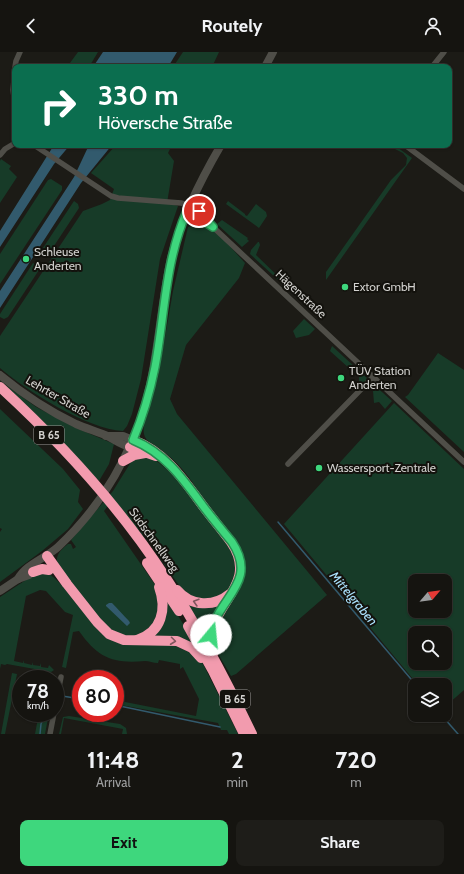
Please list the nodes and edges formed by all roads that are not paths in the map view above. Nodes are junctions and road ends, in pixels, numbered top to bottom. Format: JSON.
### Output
{"nodes":[{"id":1,"x":20,"y":52,"type":"edge"},
{"id":2,"x":273,"y":52,"type":"edge"},
{"id":3,"x":444,"y":52,"type":"edge"},
{"id":4,"x":16,"y":64,"type":"edge"},
{"id":5,"x":267,"y":64,"type":"edge"},
{"id":6,"x":434,"y":64,"type":"edge"},
{"id":7,"x":12,"y":145,"type":"edge"},
{"id":8,"x":39,"y":148,"type":"edge"},
{"id":9,"x":219,"y":148,"type":"edge"},
{"id":10,"x":409,"y":148,"type":"edge"},
{"id":11,"x":0,"y":155,"type":"edge"},
{"id":12,"x":464,"y":190,"type":"edge"},
{"id":13,"x":188,"y":208,"type":"junction"},
{"id":14,"x":0,"y":375,"type":"edge"},
{"id":15,"x":373,"y":377,"type":"junction"},
{"id":16,"x":0,"y":386,"type":"edge"},
{"id":17,"x":0,"y":394,"type":"edge"},
{"id":18,"x":131,"y":444,"type":"junction"},
{"id":19,"x":147,"y":453,"type":"junction"},
{"id":20,"x":163,"y":458,"type":"junction"},
{"id":21,"x":123,"y":461,"type":"junction"},
{"id":22,"x":464,"y":462,"type":"edge"},
{"id":23,"x":288,"y":464,"type":"dead end"},
{"id":24,"x":94,"y":488,"type":"junction"},
{"id":25,"x":108,"y":505,"type":"junction"},
{"id":26,"x":47,"y":556,"type":"junction"},
{"id":27,"x":49,"y":570,"type":"junction"},
{"id":28,"x":33,"y":572,"type":"junction"},
{"id":29,"x":154,"y":573,"type":"junction"},
{"id":30,"x":166,"y":578,"type":"junction"},
{"id":31,"x":18,"y":579,"type":"junction"},
{"id":32,"x":67,"y":584,"type":"junction"},
{"id":33,"x":0,"y":591,"type":"edge"},
{"id":34,"x":232,"y":593,"type":"junction"},
{"id":35,"x":134,"y":640,"type":"junction"},
{"id":36,"x":216,"y":668,"type":"junction"},
{"id":37,"x":52,"y":722,"type":"edge"},
{"id":38,"x":50,"y":734,"type":"edge"},
{"id":39,"x":244,"y":734,"type":"edge"},
{"id":40,"x":252,"y":734,"type":"edge"}],
"edges":[{"from":1,"to":4,"type":"street"},
{"from":2,"to":5,"type":"main road"},
{"from":3,"to":6,"type":"street"},
{"from":7,"to":11,"type":"street"},
{"from":8,"to":13,"type":"street"},
{"from":9,"to":13,"type":"main road"},
{"from":10,"to":12,"type":"street"},
{"from":13,"to":15,"type":"street","name":"Hägenstraße"},
{"from":13,"to":18,"type":"main road"},
{"from":14,"to":18,"type":"main road","name":"Lehrter Straße"},
{"from":15,"to":22,"type":"street","name":"Hägenstraße"},
{"from":15,"to":23,"type":"street"},
{"from":16,"to":24,"type":"highway","name":"Südschnellweg","number":"B 65"},
{"from":17,"to":24,"type":"highway","name":"Südschnellweg","number":"B 65"},
{"from":18,"to":19,"type":"highway"},
{"from":18,"to":20,"type":"highway"},
{"from":18,"to":21,"type":"main road"},
{"from":19,"to":20,"type":"highway"},
{"from":19,"to":21,"type":"highway"},
{"from":20,"to":34,"type":"highway"},
{"from":21,"to":26,"type":"main road"},
{"from":24,"to":25,"type":"highway","name":"Südschnellweg","number":"B 65"},
{"from":25,"to":29,"type":"highway","name":"Südschnellweg","number":"B 65"},
{"from":25,"to":30,"type":"highway","name":"Südschnellweg","number":"B 65"},
{"from":26,"to":27,"type":"highway"},
{"from":26,"to":28,"type":"main road"},
{"from":26,"to":31,"type":"main road"},
{"from":26,"to":32,"type":"highway"},
{"from":27,"to":28,"type":"highway"},
{"from":27,"to":32,"type":"highway"},
{"from":28,"to":31,"type":"main road"},
{"from":29,"to":35,"type":"highway"},
{"from":29,"to":36,"type":"highway","name":"Südschnellweg","number":"B 65"},
{"from":34,"to":30,"type":"highway","one_way":true},
{"from":30,"to":36,"type":"highway","name":"Südschnellweg","number":"B 65"},
{"from":31,"to":33,"type":"main road"},
{"from":32,"to":35,"type":"highway"},
{"from":34,"to":36,"type":"highway"},
{"from":35,"to":36,"type":"highway","one_way":true},
{"from":36,"to":39,"type":"highway","name":"Südschnellweg","number":"B 65"},
{"from":36,"to":40,"type":"highway","name":"Südschnellweg","number":"B 65"},
{"from":37,"to":38,"type":"street"}]}
